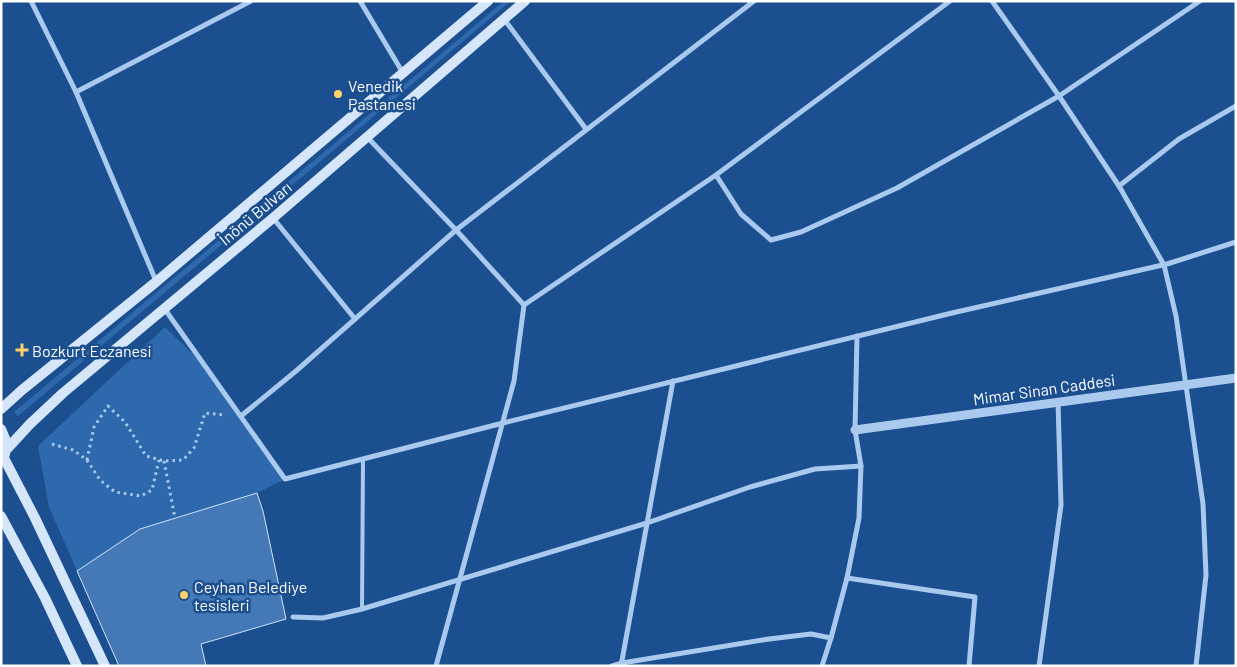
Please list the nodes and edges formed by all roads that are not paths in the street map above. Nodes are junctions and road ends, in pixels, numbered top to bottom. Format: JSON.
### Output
{"nodes":[{"id":1,"x":31,"y":1,"type":"edge"},
{"id":2,"x":251,"y":1,"type":"edge"},
{"id":3,"x":360,"y":1,"type":"edge"},
{"id":4,"x":488,"y":1,"type":"edge"},
{"id":5,"x":525,"y":1,"type":"edge"},
{"id":6,"x":754,"y":1,"type":"edge"},
{"id":7,"x":950,"y":1,"type":"edge"},
{"id":8,"x":992,"y":1,"type":"edge"},
{"id":9,"x":1200,"y":1,"type":"edge"},
{"id":10,"x":504,"y":19,"type":"junction"},
{"id":11,"x":403,"y":74,"type":"junction"},
{"id":12,"x":76,"y":92,"type":"junction"},
{"id":13,"x":1059,"y":96,"type":"junction"},
{"id":14,"x":1236,"y":106,"type":"edge"},
{"id":15,"x":586,"y":129,"type":"junction"},
{"id":16,"x":367,"y":137,"type":"junction"},
{"id":17,"x":716,"y":175,"type":"junction"},
{"id":18,"x":1119,"y":186,"type":"junction"},
{"id":19,"x":273,"y":218,"type":"junction"},
{"id":20,"x":456,"y":230,"type":"junction"},
{"id":21,"x":1236,"y":242,"type":"edge"},
{"id":22,"x":1164,"y":264,"type":"junction"},
{"id":23,"x":156,"y":282,"type":"junction"},
{"id":24,"x":524,"y":305,"type":"junction"},
{"id":25,"x":164,"y":308,"type":"junction"},
{"id":26,"x":355,"y":319,"type":"junction"},
{"id":27,"x":857,"y":336,"type":"junction"},
{"id":28,"x":1236,"y":378,"type":"edge"},
{"id":29,"x":673,"y":381,"type":"junction"},
{"id":30,"x":1185,"y":385,"type":"junction"},
{"id":31,"x":1058,"y":402,"type":"junction"},
{"id":32,"x":1,"y":409,"type":"edge"},
{"id":33,"x":241,"y":416,"type":"junction"},
{"id":34,"x":503,"y":423,"type":"junction"},
{"id":35,"x":1,"y":429,"type":"edge"},
{"id":36,"x":856,"y":430,"type":"junction"},
{"id":37,"x":4,"y":457,"type":"edge"},
{"id":38,"x":363,"y":459,"type":"junction"},
{"id":39,"x":861,"y":466,"type":"junction"},
{"id":40,"x":1,"y":516,"type":"edge"},
{"id":41,"x":647,"y":522,"type":"junction"},
{"id":42,"x":847,"y":578,"type":"junction"},
{"id":43,"x":461,"y":579,"type":"junction"},
{"id":44,"x":362,"y":609,"type":"junction"},
{"id":45,"x":293,"y":617,"type":"dead end"},
{"id":46,"x":831,"y":638,"type":"junction"},
{"id":47,"x":621,"y":664,"type":"edge"},
{"id":48,"x":77,"y":666,"type":"edge"},
{"id":49,"x":105,"y":666,"type":"edge"},
{"id":50,"x":436,"y":666,"type":"edge"},
{"id":51,"x":612,"y":666,"type":"edge"},
{"id":52,"x":822,"y":666,"type":"edge"},
{"id":53,"x":968,"y":666,"type":"edge"},
{"id":54,"x":1039,"y":666,"type":"edge"},
{"id":55,"x":1196,"y":666,"type":"edge"}],
"edges":[{"from":1,"to":12,"type":"street"},
{"from":2,"to":12,"type":"street"},
{"from":3,"to":11,"type":"street"},
{"from":4,"to":11,"type":"main road","name":"İnönü Bulvarı"},
{"from":5,"to":10,"type":"main road","name":"İnönü Bulvarı"},
{"from":6,"to":15,"type":"street"},
{"from":7,"to":17,"type":"street"},
{"from":8,"to":13,"type":"street"},
{"from":9,"to":13,"type":"street"},
{"from":10,"to":15,"type":"street"},
{"from":10,"to":16,"type":"main road","name":"İnönü Bulvarı"},
{"from":11,"to":23,"type":"main road","name":"İnönü Bulvarı"},
{"from":12,"to":23,"type":"street"},
{"from":13,"to":17,"type":"street"},
{"from":13,"to":18,"type":"street"},
{"from":14,"to":18,"type":"street"},
{"from":15,"to":20,"type":"street"},
{"from":16,"to":19,"type":"main road","name":"İnönü Bulvarı"},
{"from":16,"to":20,"type":"street"},
{"from":17,"to":24,"type":"street"},
{"from":18,"to":22,"type":"street"},
{"from":19,"to":25,"type":"main road","name":"İnönü Bulvarı"},
{"from":19,"to":26,"type":"street"},
{"from":20,"to":24,"type":"street"},
{"from":20,"to":26,"type":"street"},
{"from":21,"to":22,"type":"street"},
{"from":22,"to":27,"type":"street"},
{"from":22,"to":30,"type":"street"},
{"from":23,"to":32,"type":"main road","name":"İnönü Bulvarı"},
{"from":24,"to":34,"type":"street"},
{"from":25,"to":33,"type":"street"},
{"from":25,"to":37,"type":"main road","name":"İnönü Bulvarı"},
{"from":26,"to":33,"type":"street"},
{"from":27,"to":29,"type":"street"},
{"from":27,"to":36,"type":"street"},
{"from":28,"to":30,"type":"street","name":"Mimar Sinan Caddesi"},
{"from":29,"to":34,"type":"street"},
{"from":29,"to":41,"type":"street"},
{"from":30,"to":31,"type":"street","name":"Mimar Sinan Caddesi"},
{"from":30,"to":55,"type":"street"},
{"from":31,"to":36,"type":"street","name":"Mimar Sinan Caddesi"},
{"from":31,"to":54,"type":"street"},
{"from":33,"to":38,"type":"street"},
{"from":34,"to":38,"type":"street"},
{"from":34,"to":43,"type":"street"},
{"from":35,"to":37,"type":"main road"},
{"from":36,"to":39,"type":"street"},
{"from":37,"to":49,"type":"main road"},
{"from":38,"to":44,"type":"lane"},
{"from":39,"to":41,"type":"street"},
{"from":39,"to":42,"type":"street"},
{"from":40,"to":48,"type":"main road"},
{"from":41,"to":43,"type":"street"},
{"from":41,"to":47,"type":"street"},
{"from":42,"to":46,"type":"street"},
{"from":42,"to":53,"type":"street"},
{"from":43,"to":44,"type":"street"},
{"from":43,"to":50,"type":"street"},
{"from":44,"to":45,"type":"street"},
{"from":46,"to":47,"type":"street"},
{"from":46,"to":52,"type":"street"},
{"from":47,"to":51,"type":"street"}]}
